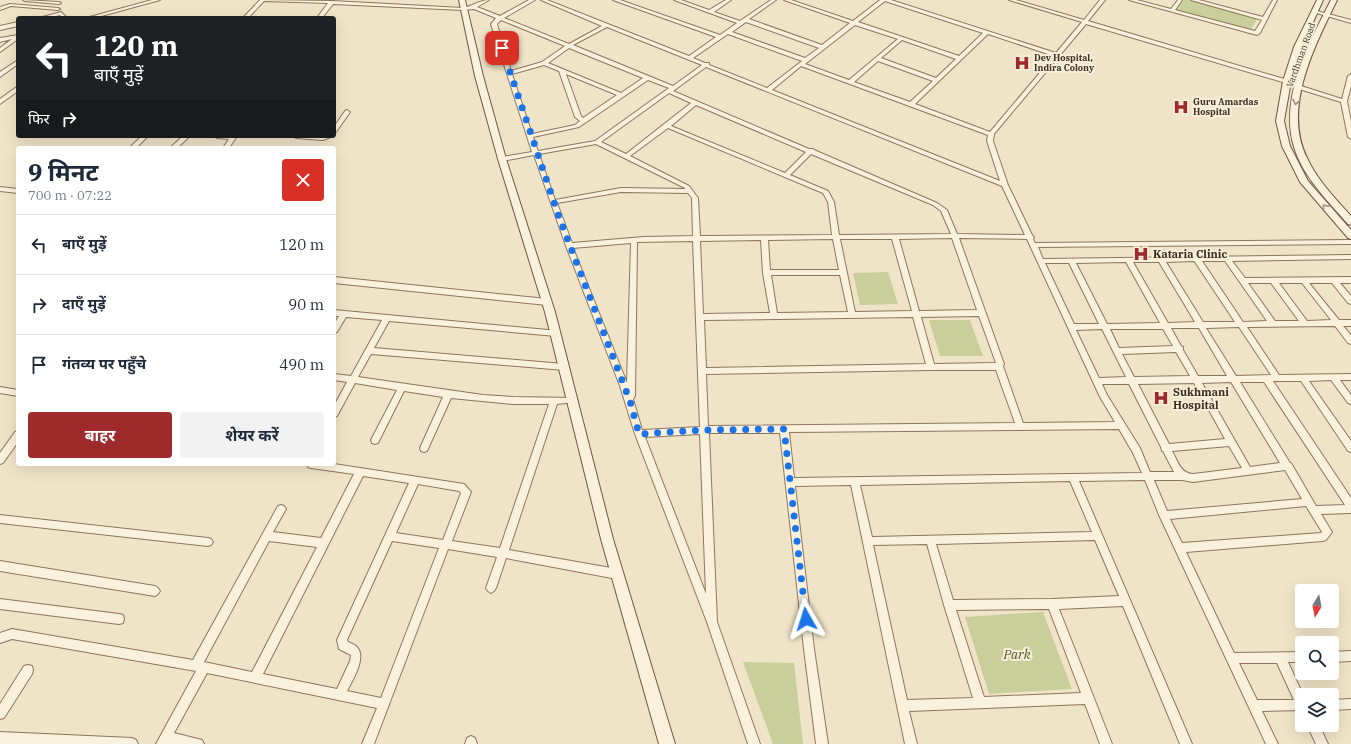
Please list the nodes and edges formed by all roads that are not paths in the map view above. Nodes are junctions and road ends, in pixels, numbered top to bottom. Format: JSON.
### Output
{"nodes":[{"id":1,"x":25,"y":0,"type":"edge"},
{"id":2,"x":158,"y":0,"type":"edge"},
{"id":3,"x":264,"y":0,"type":"edge"},
{"id":4,"x":487,"y":0,"type":"edge"},
{"id":5,"x":533,"y":0,"type":"edge"},
{"id":6,"x":543,"y":0,"type":"edge"},
{"id":7,"x":616,"y":0,"type":"edge"},
{"id":8,"x":676,"y":0,"type":"edge"},
{"id":9,"x":729,"y":0,"type":"edge"},
{"id":10,"x":774,"y":0,"type":"edge"},
{"id":11,"x":786,"y":0,"type":"edge"},
{"id":12,"x":884,"y":0,"type":"edge"},
{"id":13,"x":1011,"y":0,"type":"edge"},
{"id":14,"x":1103,"y":0,"type":"edge"},
{"id":15,"x":1131,"y":0,"type":"edge"},
{"id":16,"x":1180,"y":0,"type":"edge"},
{"id":17,"x":1193,"y":0,"type":"edge"},
{"id":18,"x":1275,"y":0,"type":"edge"},
{"id":19,"x":1320,"y":0,"type":"edge"},
{"id":20,"x":1334,"y":0,"type":"edge"},
{"id":21,"x":332,"y":2,"type":"junction"},
{"id":22,"x":380,"y":2,"type":"edge"},
{"id":23,"x":59,"y":3,"type":"dead end"},
{"id":24,"x":466,"y":5,"type":"edge"},
{"id":25,"x":0,"y":9,"type":"edge"},
{"id":26,"x":58,"y":9,"type":"dead end"},
{"id":27,"x":123,"y":9,"type":"junction"},
{"id":28,"x":1172,"y":11,"type":"junction"},
{"id":29,"x":1314,"y":11,"type":"junction"},
{"id":30,"x":710,"y":12,"type":"junction"},
{"id":31,"x":1327,"y":14,"type":"junction"},
{"id":32,"x":48,"y":16,"type":"edge"},
{"id":33,"x":63,"y":16,"type":"edge"},
{"id":34,"x":96,"y":16,"type":"edge"},
{"id":35,"x":114,"y":16,"type":"edge"},
{"id":36,"x":247,"y":16,"type":"edge"},
{"id":37,"x":321,"y":16,"type":"edge"},
{"id":38,"x":501,"y":17,"type":"junction"},
{"id":39,"x":1265,"y":19,"type":"junction"},
{"id":40,"x":746,"y":20,"type":"junction"},
{"id":41,"x":1351,"y":20,"type":"edge"},
{"id":42,"x":1086,"y":21,"type":"junction"},
{"id":43,"x":740,"y":23,"type":"junction"},
{"id":44,"x":854,"y":23,"type":"junction"},
{"id":45,"x":16,"y":24,"type":"edge"},
{"id":46,"x":607,"y":25,"type":"junction"},
{"id":47,"x":2,"y":28,"type":"edge"},
{"id":48,"x":728,"y":32,"type":"junction"},
{"id":49,"x":987,"y":32,"type":"junction"},
{"id":50,"x":16,"y":36,"type":"edge"},
{"id":51,"x":720,"y":37,"type":"junction"},
{"id":52,"x":7,"y":38,"type":"junction"},
{"id":53,"x":16,"y":38,"type":"edge"},
{"id":54,"x":901,"y":39,"type":"junction"},
{"id":55,"x":0,"y":40,"type":"edge"},
{"id":56,"x":570,"y":45,"type":"junction"},
{"id":57,"x":822,"y":47,"type":"junction"},
{"id":58,"x":0,"y":50,"type":"edge"},
{"id":59,"x":1057,"y":55,"type":"junction"},
{"id":60,"x":690,"y":58,"type":"junction"},
{"id":61,"x":960,"y":58,"type":"junction"},
{"id":62,"x":878,"y":59,"type":"junction"},
{"id":63,"x":802,"y":62,"type":"junction"},
{"id":64,"x":16,"y":63,"type":"edge"},
{"id":65,"x":544,"y":63,"type":"junction"},
{"id":66,"x":707,"y":64,"type":"junction"},
{"id":67,"x":562,"y":71,"type":"junction"},
{"id":68,"x":509,"y":73,"type":"junction"},
{"id":69,"x":0,"y":75,"type":"edge"},
{"id":70,"x":1351,"y":76,"type":"edge"},
{"id":71,"x":648,"y":77,"type":"junction"},
{"id":72,"x":937,"y":80,"type":"junction"},
{"id":73,"x":1287,"y":81,"type":"junction"},
{"id":74,"x":850,"y":82,"type":"junction"},
{"id":75,"x":1299,"y":86,"type":"junction"},
{"id":76,"x":1349,"y":87,"type":"edge"},
{"id":77,"x":671,"y":89,"type":"junction"},
{"id":78,"x":769,"y":89,"type":"junction"},
{"id":79,"x":16,"y":90,"type":"edge"},
{"id":80,"x":621,"y":95,"type":"junction"},
{"id":81,"x":1344,"y":101,"type":"junction"},
{"id":82,"x":0,"y":102,"type":"edge"},
{"id":83,"x":696,"y":102,"type":"junction"},
{"id":84,"x":911,"y":104,"type":"junction"},
{"id":85,"x":347,"y":112,"type":"dead end"},
{"id":86,"x":586,"y":119,"type":"junction"},
{"id":87,"x":667,"y":126,"type":"junction"},
{"id":88,"x":336,"y":128,"type":"edge"},
{"id":89,"x":991,"y":134,"type":"junction"},
{"id":90,"x":530,"y":136,"type":"junction"},
{"id":91,"x":1351,"y":137,"type":"edge"},
{"id":92,"x":143,"y":138,"type":"edge"},
{"id":93,"x":185,"y":138,"type":"edge"},
{"id":94,"x":597,"y":142,"type":"junction"},
{"id":95,"x":134,"y":146,"type":"edge"},
{"id":96,"x":175,"y":146,"type":"edge"},
{"id":97,"x":811,"y":150,"type":"junction"},
{"id":98,"x":536,"y":154,"type":"junction"},
{"id":99,"x":627,"y":156,"type":"junction"},
{"id":100,"x":502,"y":159,"type":"junction"},
{"id":101,"x":786,"y":175,"type":"junction"},
{"id":102,"x":1006,"y":185,"type":"junction"},
{"id":103,"x":0,"y":189,"type":"edge"},
{"id":104,"x":16,"y":191,"type":"edge"},
{"id":105,"x":691,"y":191,"type":"junction"},
{"id":106,"x":553,"y":202,"type":"junction"},
{"id":107,"x":1351,"y":222,"type":"edge"},
{"id":108,"x":955,"y":236,"type":"junction"},
{"id":109,"x":1351,"y":236,"type":"edge"},
{"id":110,"x":836,"y":237,"type":"junction"},
{"id":111,"x":895,"y":237,"type":"junction"},
{"id":112,"x":1031,"y":237,"type":"junction"},
{"id":113,"x":696,"y":238,"type":"junction"},
{"id":114,"x":764,"y":238,"type":"junction"},
{"id":115,"x":634,"y":240,"type":"junction"},
{"id":116,"x":1351,"y":242,"type":"edge"},
{"id":117,"x":1034,"y":245,"type":"junction"},
{"id":118,"x":569,"y":246,"type":"junction"},
{"id":119,"x":1348,"y":257,"type":"edge"},
{"id":120,"x":1227,"y":259,"type":"junction"},
{"id":121,"x":1128,"y":260,"type":"junction"},
{"id":122,"x":1161,"y":260,"type":"junction"},
{"id":123,"x":1197,"y":260,"type":"junction"},
{"id":124,"x":1042,"y":261,"type":"junction"},
{"id":125,"x":1071,"y":261,"type":"junction"},
{"id":126,"x":1351,"y":265,"type":"edge"},
{"id":127,"x":768,"y":272,"type":"junction"},
{"id":128,"x":843,"y":272,"type":"junction"},
{"id":129,"x":336,"y":280,"type":"edge"},
{"id":130,"x":1334,"y":280,"type":"junction"},
{"id":131,"x":1351,"y":280,"type":"edge"},
{"id":132,"x":1243,"y":281,"type":"junction"},
{"id":133,"x":1273,"y":281,"type":"junction"},
{"id":134,"x":1304,"y":281,"type":"junction"},
{"id":135,"x":1351,"y":301,"type":"edge"},
{"id":136,"x":547,"y":302,"type":"junction"},
{"id":137,"x":336,"y":313,"type":"edge"},
{"id":138,"x":916,"y":313,"type":"junction"},
{"id":139,"x":981,"y":313,"type":"junction"},
{"id":140,"x":344,"y":314,"type":"junction"},
{"id":141,"x":852,"y":314,"type":"junction"},
{"id":142,"x":774,"y":316,"type":"junction"},
{"id":143,"x":700,"y":317,"type":"junction"},
{"id":144,"x":387,"y":318,"type":"junction"},
{"id":145,"x":1336,"y":323,"type":"junction"},
{"id":146,"x":1351,"y":323,"type":"edge"},
{"id":147,"x":1273,"y":324,"type":"junction"},
{"id":148,"x":1305,"y":324,"type":"junction"},
{"id":149,"x":1200,"y":325,"type":"junction"},
{"id":150,"x":1241,"y":325,"type":"junction"},
{"id":151,"x":1166,"y":326,"type":"junction"},
{"id":152,"x":336,"y":327,"type":"edge"},
{"id":153,"x":1072,"y":327,"type":"junction"},
{"id":154,"x":1105,"y":327,"type":"junction"},
{"id":155,"x":556,"y":333,"type":"junction"},
{"id":156,"x":1351,"y":341,"type":"edge"},
{"id":157,"x":1180,"y":349,"type":"junction"},
{"id":158,"x":369,"y":351,"type":"junction"},
{"id":159,"x":1116,"y":351,"type":"junction"},
{"id":160,"x":999,"y":366,"type":"junction"},
{"id":161,"x":564,"y":367,"type":"junction"},
{"id":162,"x":931,"y":367,"type":"junction"},
{"id":163,"x":702,"y":371,"type":"junction"},
{"id":164,"x":336,"y":377,"type":"edge"},
{"id":165,"x":1333,"y":377,"type":"junction"},
{"id":166,"x":1351,"y":377,"type":"edge"},
{"id":167,"x":1266,"y":378,"type":"junction"},
{"id":168,"x":1277,"y":378,"type":"junction"},
{"id":169,"x":1303,"y":378,"type":"junction"},
{"id":170,"x":1197,"y":379,"type":"junction"},
{"id":171,"x":1234,"y":379,"type":"junction"},
{"id":172,"x":352,"y":380,"type":"junction"},
{"id":173,"x":1131,"y":380,"type":"junction"},
{"id":174,"x":1097,"y":381,"type":"junction"},
{"id":175,"x":402,"y":387,"type":"junction"},
{"id":176,"x":0,"y":390,"type":"edge"},
{"id":177,"x":16,"y":393,"type":"edge"},
{"id":178,"x":449,"y":393,"type":"junction"},
{"id":179,"x":572,"y":400,"type":"junction"},
{"id":180,"x":630,"y":401,"type":"junction"},
{"id":181,"x":1351,"y":401,"type":"edge"},
{"id":182,"x":554,"y":402,"type":"junction"},
{"id":183,"x":336,"y":410,"type":"edge"},
{"id":184,"x":1122,"y":425,"type":"junction"},
{"id":185,"x":1020,"y":426,"type":"junction"},
{"id":186,"x":784,"y":429,"type":"junction"},
{"id":187,"x":705,"y":430,"type":"junction"},
{"id":188,"x":639,"y":434,"type":"junction"},
{"id":189,"x":16,"y":438,"type":"edge"},
{"id":190,"x":375,"y":440,"type":"dead end"},
{"id":191,"x":1232,"y":442,"type":"junction"},
{"id":192,"x":424,"y":448,"type":"dead end"},
{"id":193,"x":1165,"y":448,"type":"junction"},
{"id":194,"x":1351,"y":448,"type":"edge"},
{"id":195,"x":0,"y":460,"type":"edge"},
{"id":196,"x":324,"y":466,"type":"edge"},
{"id":197,"x":1288,"y":466,"type":"junction"},
{"id":198,"x":1248,"y":471,"type":"junction"},
{"id":199,"x":360,"y":472,"type":"junction"},
{"id":200,"x":1147,"y":475,"type":"junction"},
{"id":201,"x":1181,"y":476,"type":"junction"},
{"id":202,"x":1073,"y":477,"type":"junction"},
{"id":203,"x":415,"y":480,"type":"junction"},
{"id":204,"x":855,"y":481,"type":"junction"},
{"id":205,"x":790,"y":482,"type":"junction"},
{"id":206,"x":1312,"y":506,"type":"junction"},
{"id":207,"x":1351,"y":508,"type":"edge"},
{"id":208,"x":281,"y":509,"type":"dead end"},
{"id":209,"x":1164,"y":515,"type":"junction"},
{"id":210,"x":0,"y":519,"type":"edge"},
{"id":211,"x":267,"y":536,"type":"junction"},
{"id":212,"x":389,"y":536,"type":"junction"},
{"id":213,"x":1098,"y":536,"type":"junction"},
{"id":214,"x":930,"y":539,"type":"junction"},
{"id":215,"x":868,"y":541,"type":"junction"},
{"id":216,"x":208,"y":542,"type":"dead end"},
{"id":217,"x":324,"y":543,"type":"junction"},
{"id":218,"x":447,"y":544,"type":"junction"},
{"id":219,"x":1180,"y":548,"type":"junction"},
{"id":220,"x":502,"y":553,"type":"junction"},
{"id":221,"x":0,"y":566,"type":"edge"},
{"id":222,"x":618,"y":574,"type":"junction"},
{"id":223,"x":491,"y":588,"type":"dead end"},
{"id":224,"x":155,"y":591,"type":"dead end"},
{"id":225,"x":1126,"y":601,"type":"junction"},
{"id":226,"x":0,"y":604,"type":"edge"},
{"id":227,"x":1052,"y":604,"type":"junction"},
{"id":228,"x":949,"y":605,"type":"junction"},
{"id":229,"x":119,"y":619,"type":"dead end"},
{"id":230,"x":712,"y":622,"type":"junction"},
{"id":231,"x":0,"y":638,"type":"edge"},
{"id":232,"x":1351,"y":656,"type":"edge"},
{"id":233,"x":1295,"y":657,"type":"edge"},
{"id":234,"x":1339,"y":657,"type":"edge"},
{"id":235,"x":1232,"y":658,"type":"junction"},
{"id":236,"x":1280,"y":658,"type":"junction"},
{"id":237,"x":200,"y":667,"type":"junction"},
{"id":238,"x":28,"y":670,"type":"dead end"},
{"id":239,"x":255,"y":678,"type":"junction"},
{"id":240,"x":1295,"y":689,"type":"edge"},
{"id":241,"x":340,"y":694,"type":"junction"},
{"id":242,"x":1088,"y":698,"type":"junction"},
{"id":243,"x":980,"y":703,"type":"junction"},
{"id":244,"x":384,"y":704,"type":"junction"},
{"id":245,"x":1295,"y":704,"type":"edge"},
{"id":246,"x":1339,"y":704,"type":"edge"},
{"id":247,"x":1351,"y":704,"type":"edge"},
{"id":248,"x":903,"y":706,"type":"junction"},
{"id":249,"x":1254,"y":706,"type":"junction"},
{"id":250,"x":0,"y":714,"type":"edge"},
{"id":251,"x":1316,"y":732,"type":"edge"},
{"id":252,"x":0,"y":738,"type":"edge"},
{"id":253,"x":164,"y":741,"type":"edge"},
{"id":254,"x":132,"y":744,"type":"edge"},
{"id":255,"x":198,"y":744,"type":"edge"},
{"id":256,"x":368,"y":744,"type":"edge"},
{"id":257,"x":667,"y":744,"type":"edge"},
{"id":258,"x":754,"y":744,"type":"edge"},
{"id":259,"x":822,"y":744,"type":"edge"},
{"id":260,"x":911,"y":744,"type":"edge"},
{"id":261,"x":1106,"y":744,"type":"edge"},
{"id":262,"x":1186,"y":744,"type":"edge"},
{"id":263,"x":1272,"y":744,"type":"edge"},
{"id":264,"x":1322,"y":744,"type":"edge"}],
"edges":[{"from":1,"to":23,"type":"street"},
{"from":2,"to":27,"type":"street"},
{"from":3,"to":21,"type":"street"},
{"from":3,"to":36,"type":"street"},
{"from":4,"to":24,"type":"street"},
{"from":5,"to":38,"type":"street"},
{"from":6,"to":46,"type":"street"},
{"from":7,"to":51,"type":"street"},
{"from":8,"to":30,"type":"street"},
{"from":9,"to":30,"type":"street"},
{"from":10,"to":40,"type":"street"},
{"from":11,"to":44,"type":"street"},
{"from":12,"to":44,"type":"street"},
{"from":12,"to":49,"type":"street"},
{"from":13,"to":42,"type":"street"},
{"from":14,"to":42,"type":"street"},
{"from":15,"to":28,"type":"street"},
{"from":16,"to":28,"type":"street"},
{"from":17,"to":39,"type":"street"},
{"from":18,"to":39,"type":"street"},
{"from":19,"to":29,"type":"street","name":"Vardhman Road"},
{"from":20,"to":31,"type":"street","name":"Vardhman Road"},
{"from":21,"to":22,"type":"street"},
{"from":21,"to":37,"type":"street"},
{"from":22,"to":24,"type":"street"},
{"from":24,"to":38,"type":"street"},
{"from":24,"to":100,"type":"street"},
{"from":25,"to":26,"type":"street"},
{"from":27,"to":34,"type":"street"},
{"from":27,"to":35,"type":"street"},
{"from":28,"to":39,"type":"street"},
{"from":29,"to":31,"type":"street"},
{"from":29,"to":73,"type":"street","name":"Vardhman Road"},
{"from":30,"to":43,"type":"street"},
{"from":31,"to":41,"type":"street"},
{"from":31,"to":75,"type":"street","name":"Vardhman Road"},
{"from":32,"to":33,"type":"street"},
{"from":38,"to":56,"type":"street"},
{"from":38,"to":68,"type":"street"},
{"from":40,"to":43,"type":"street"},
{"from":40,"to":57,"type":"street"},
{"from":42,"to":59,"type":"street"},
{"from":42,"to":73,"type":"street"},
{"from":43,"to":48,"type":"street"},
{"from":44,"to":54,"type":"street"},
{"from":44,"to":57,"type":"street"},
{"from":45,"to":47,"type":"street"},
{"from":46,"to":56,"type":"street"},
{"from":46,"to":60,"type":"street"},
{"from":47,"to":52,"type":"street"},
{"from":48,"to":51,"type":"street"},
{"from":48,"to":63,"type":"street"},
{"from":49,"to":59,"type":"street"},
{"from":49,"to":61,"type":"street"},
{"from":50,"to":52,"type":"street"},
{"from":51,"to":60,"type":"street"},
{"from":52,"to":55,"type":"street"},
{"from":53,"to":58,"type":"street"},
{"from":54,"to":61,"type":"street"},
{"from":54,"to":62,"type":"street"},
{"from":56,"to":65,"type":"street"},
{"from":56,"to":71,"type":"street"},
{"from":57,"to":63,"type":"street"},
{"from":59,"to":89,"type":"street"},
{"from":60,"to":66,"type":"street"},
{"from":61,"to":72,"type":"street"},
{"from":62,"to":72,"type":"street"},
{"from":62,"to":74,"type":"street"},
{"from":63,"to":74,"type":"street"},
{"from":63,"to":78,"type":"street"},
{"from":64,"to":69,"type":"street"},
{"from":65,"to":67,"type":"street"},
{"from":65,"to":68,"type":"street"},
{"from":66,"to":77,"type":"street"},
{"from":66,"to":78,"type":"street"},
{"from":67,"to":80,"type":"street"},
{"from":67,"to":86,"type":"street"},
{"from":68,"to":90,"type":"street"},
{"from":70,"to":76,"type":"street"},
{"from":71,"to":77,"type":"street"},
{"from":71,"to":80,"type":"street"},
{"from":72,"to":84,"type":"street"},
{"from":73,"to":75,"type":"street"},
{"from":109,"to":73,"type":"street","name":"Vardhman Road","one_way":true},
{"from":74,"to":84,"type":"street"},
{"from":75,"to":81,"type":"street"},
{"from":75,"to":107,"type":"street","name":"Vardhman Road","one_way":true},
{"from":76,"to":81,"type":"street"},
{"from":77,"to":83,"type":"street"},
{"from":77,"to":94,"type":"street"},
{"from":78,"to":102,"type":"street"},
{"from":79,"to":82,"type":"street"},
{"from":80,"to":86,"type":"street"},
{"from":81,"to":91,"type":"street"},
{"from":83,"to":87,"type":"street"},
{"from":83,"to":97,"type":"street"},
{"from":84,"to":89,"type":"street"},
{"from":85,"to":88,"type":"street"},
{"from":86,"to":90,"type":"street"},
{"from":87,"to":99,"type":"street"},
{"from":87,"to":101,"type":"street"},
{"from":89,"to":102,"type":"street"},
{"from":90,"to":98,"type":"street"},
{"from":92,"to":95,"type":"street"},
{"from":93,"to":96,"type":"street"},
{"from":94,"to":98,"type":"street"},
{"from":94,"to":99,"type":"street"},
{"from":97,"to":101,"type":"street"},
{"from":97,"to":108,"type":"street"},
{"from":98,"to":100,"type":"street"},
{"from":98,"to":106,"type":"street"},
{"from":99,"to":105,"type":"street"},
{"from":100,"to":136,"type":"street"},
{"from":101,"to":110,"type":"street"},
{"from":102,"to":112,"type":"street"},
{"from":103,"to":104,"type":"street"},
{"from":105,"to":106,"type":"street"},
{"from":105,"to":113,"type":"street"},
{"from":106,"to":118,"type":"street"},
{"from":108,"to":111,"type":"street"},
{"from":108,"to":112,"type":"street"},
{"from":108,"to":139,"type":"street"},
{"from":110,"to":111,"type":"street"},
{"from":110,"to":114,"type":"street"},
{"from":110,"to":128,"type":"street"},
{"from":111,"to":138,"type":"street"},
{"from":112,"to":117,"type":"street"},
{"from":113,"to":114,"type":"street"},
{"from":113,"to":115,"type":"street"},
{"from":113,"to":143,"type":"street"},
{"from":114,"to":127,"type":"street"},
{"from":115,"to":118,"type":"street"},
{"from":115,"to":180,"type":"street"},
{"from":116,"to":117,"type":"street"},
{"from":117,"to":124,"type":"street"},
{"from":118,"to":180,"type":"street"},
{"from":119,"to":120,"type":"street"},
{"from":119,"to":126,"type":"street"},
{"from":120,"to":123,"type":"street"},
{"from":120,"to":132,"type":"street"},
{"from":121,"to":122,"type":"street"},
{"from":121,"to":125,"type":"street"},
{"from":121,"to":151,"type":"street"},
{"from":122,"to":123,"type":"street"},
{"from":122,"to":149,"type":"street"},
{"from":123,"to":150,"type":"street"},
{"from":124,"to":125,"type":"street"},
{"from":124,"to":153,"type":"street"},
{"from":125,"to":154,"type":"street"},
{"from":127,"to":128,"type":"street"},
{"from":127,"to":142,"type":"street"},
{"from":128,"to":141,"type":"street"},
{"from":129,"to":136,"type":"street"},
{"from":130,"to":131,"type":"street"},
{"from":130,"to":134,"type":"street"},
{"from":130,"to":135,"type":"street"},
{"from":132,"to":133,"type":"street"},
{"from":132,"to":147,"type":"street"},
{"from":133,"to":134,"type":"street"},
{"from":133,"to":148,"type":"street"},
{"from":134,"to":145,"type":"street"},
{"from":136,"to":155,"type":"street"},
{"from":137,"to":140,"type":"street"},
{"from":138,"to":139,"type":"street"},
{"from":138,"to":141,"type":"street"},
{"from":138,"to":162,"type":"street"},
{"from":139,"to":160,"type":"street"},
{"from":140,"to":144,"type":"street"},
{"from":140,"to":152,"type":"street"},
{"from":141,"to":142,"type":"street"},
{"from":142,"to":143,"type":"street"},
{"from":143,"to":163,"type":"street"},
{"from":144,"to":155,"type":"street"},
{"from":144,"to":158,"type":"street"},
{"from":145,"to":146,"type":"street"},
{"from":145,"to":148,"type":"street"},
{"from":145,"to":156,"type":"street"},
{"from":147,"to":148,"type":"street"},
{"from":147,"to":150,"type":"street"},
{"from":149,"to":150,"type":"street"},
{"from":149,"to":151,"type":"street"},
{"from":149,"to":171,"type":"street"},
{"from":150,"to":168,"type":"street"},
{"from":151,"to":154,"type":"street"},
{"from":151,"to":157,"type":"street"},
{"from":153,"to":154,"type":"street"},
{"from":153,"to":174,"type":"street"},
{"from":154,"to":159,"type":"street"},
{"from":155,"to":161,"type":"street"},
{"from":157,"to":159,"type":"street"},
{"from":157,"to":170,"type":"street"},
{"from":158,"to":161,"type":"street"},
{"from":158,"to":172,"type":"street"},
{"from":159,"to":173,"type":"street"},
{"from":160,"to":162,"type":"street"},
{"from":160,"to":185,"type":"street"},
{"from":161,"to":179,"type":"street"},
{"from":162,"to":163,"type":"street"},
{"from":163,"to":187,"type":"street"},
{"from":164,"to":172,"type":"street"},
{"from":165,"to":166,"type":"street"},
{"from":165,"to":169,"type":"street"},
{"from":165,"to":181,"type":"street"},
{"from":167,"to":168,"type":"street"},
{"from":167,"to":171,"type":"street"},
{"from":167,"to":207,"type":"street"},
{"from":168,"to":169,"type":"street"},
{"from":169,"to":194,"type":"street"},
{"from":170,"to":171,"type":"street"},
{"from":170,"to":173,"type":"street"},
{"from":170,"to":191,"type":"street"},
{"from":171,"to":197,"type":"street"},
{"from":172,"to":175,"type":"street"},
{"from":172,"to":183,"type":"street"},
{"from":173,"to":174,"type":"street"},
{"from":173,"to":193,"type":"street"},
{"from":174,"to":184,"type":"street"},
{"from":175,"to":178,"type":"street"},
{"from":175,"to":190,"type":"street"},
{"from":176,"to":177,"type":"street"},
{"from":178,"to":182,"type":"street"},
{"from":178,"to":192,"type":"street"},
{"from":179,"to":182,"type":"street"},
{"from":179,"to":222,"type":"street"},
{"from":180,"to":188,"type":"street"},
{"from":182,"to":220,"type":"street"},
{"from":184,"to":185,"type":"street"},
{"from":184,"to":200,"type":"street"},
{"from":185,"to":186,"type":"street"},
{"from":186,"to":187,"type":"street"},
{"from":186,"to":205,"type":"street"},
{"from":187,"to":188,"type":"street"},
{"from":187,"to":230,"type":"street"},
{"from":188,"to":230,"type":"street"},
{"from":189,"to":195,"type":"street"},
{"from":191,"to":193,"type":"street"},
{"from":191,"to":198,"type":"street"},
{"from":193,"to":201,"type":"street"},
{"from":196,"to":199,"type":"street"},
{"from":197,"to":198,"type":"street"},
{"from":197,"to":206,"type":"street"},
{"from":198,"to":201,"type":"street"},
{"from":199,"to":203,"type":"street"},
{"from":199,"to":217,"type":"street"},
{"from":200,"to":201,"type":"street"},
{"from":200,"to":202,"type":"street"},
{"from":200,"to":209,"type":"street"},
{"from":202,"to":204,"type":"street"},
{"from":202,"to":213,"type":"street"},
{"from":203,"to":212,"type":"street"},
{"from":203,"to":218,"type":"street"},
{"from":204,"to":205,"type":"street"},
{"from":204,"to":215,"type":"street"},
{"from":205,"to":259,"type":"street"},
{"from":206,"to":207,"type":"street"},
{"from":206,"to":209,"type":"street"},
{"from":206,"to":219,"type":"street"},
{"from":208,"to":211,"type":"street"},
{"from":209,"to":219,"type":"street"},
{"from":210,"to":216,"type":"street"},
{"from":211,"to":217,"type":"street"},
{"from":211,"to":237,"type":"street"},
{"from":212,"to":218,"type":"street"},
{"from":212,"to":241,"type":"street"},
{"from":213,"to":214,"type":"street"},
{"from":213,"to":225,"type":"street"},
{"from":214,"to":215,"type":"street"},
{"from":214,"to":228,"type":"street"},
{"from":215,"to":248,"type":"street"},
{"from":217,"to":239,"type":"street"},
{"from":218,"to":220,"type":"street"},
{"from":218,"to":244,"type":"street"},
{"from":219,"to":235,"type":"street"},
{"from":220,"to":222,"type":"street"},
{"from":220,"to":223,"type":"street"},
{"from":221,"to":224,"type":"street"},
{"from":222,"to":257,"type":"street"},
{"from":225,"to":227,"type":"street"},
{"from":225,"to":262,"type":"street"},
{"from":226,"to":229,"type":"street"},
{"from":227,"to":228,"type":"street"},
{"from":227,"to":242,"type":"street"},
{"from":228,"to":243,"type":"street"},
{"from":230,"to":258,"type":"street"},
{"from":231,"to":237,"type":"street"},
{"from":232,"to":234,"type":"street"},
{"from":233,"to":236,"type":"street"},
{"from":235,"to":236,"type":"street"},
{"from":235,"to":249,"type":"street"},
{"from":236,"to":240,"type":"street"},
{"from":237,"to":239,"type":"street"},
{"from":237,"to":253,"type":"street"},
{"from":238,"to":250,"type":"street"},
{"from":239,"to":241,"type":"street"},
{"from":241,"to":244,"type":"street"},
{"from":242,"to":243,"type":"street"},
{"from":242,"to":261,"type":"street"},
{"from":243,"to":248,"type":"street"},
{"from":244,"to":256,"type":"street"},
{"from":245,"to":249,"type":"street"},
{"from":246,"to":247,"type":"street"},
{"from":248,"to":260,"type":"street"},
{"from":249,"to":263,"type":"street"},
{"from":251,"to":264,"type":"street"},
{"from":252,"to":254,"type":"street"},
{"from":253,"to":255,"type":"street"}]}
